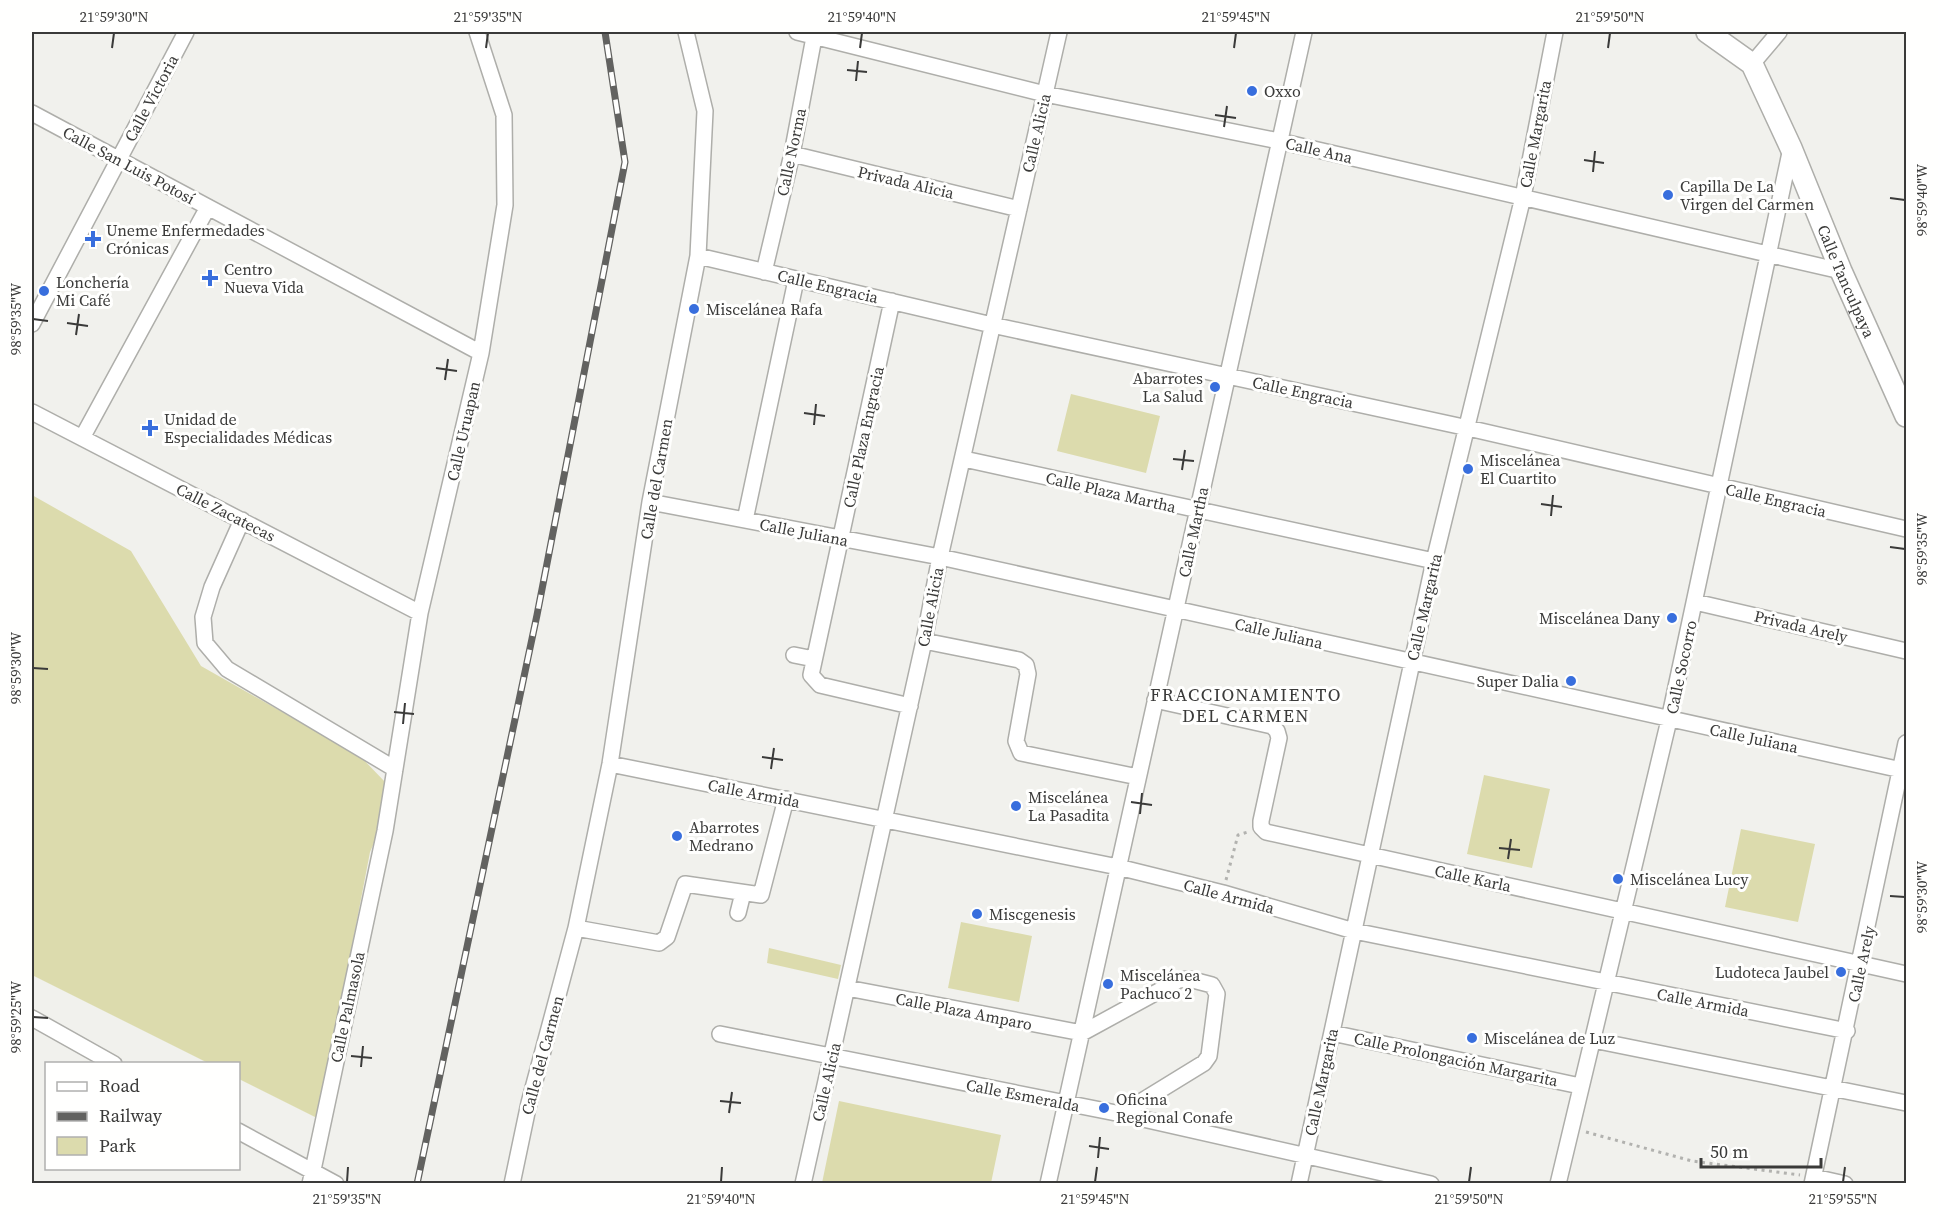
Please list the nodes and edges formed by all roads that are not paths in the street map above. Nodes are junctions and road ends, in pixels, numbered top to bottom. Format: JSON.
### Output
{"nodes":[{"id":1,"x":186,"y":32,"type":"edge"},
{"id":2,"x":477,"y":32,"type":"edge"},
{"id":3,"x":686,"y":32,"type":"edge"},
{"id":4,"x":797,"y":32,"type":"edge"},
{"id":5,"x":1059,"y":32,"type":"edge"},
{"id":6,"x":1304,"y":32,"type":"edge"},
{"id":7,"x":1555,"y":32,"type":"edge"},
{"id":8,"x":1707,"y":32,"type":"edge"},
{"id":9,"x":1779,"y":32,"type":"edge"},
{"id":10,"x":815,"y":34,"type":"edge"},
{"id":11,"x":1752,"y":64,"type":"junction"},
{"id":12,"x":1045,"y":94,"type":"junction"},
{"id":13,"x":32,"y":113,"type":"edge"},
{"id":14,"x":1279,"y":141,"type":"junction"},
{"id":15,"x":1791,"y":148,"type":"junction"},
{"id":16,"x":792,"y":154,"type":"junction"},
{"id":17,"x":118,"y":159,"type":"junction"},
{"id":18,"x":1523,"y":197,"type":"junction"},
{"id":19,"x":208,"y":207,"type":"junction"},
{"id":20,"x":1019,"y":209,"type":"junction"},
{"id":21,"x":1768,"y":252,"type":"junction"},
{"id":22,"x":698,"y":256,"type":"junction"},
{"id":23,"x":1841,"y":271,"type":"junction"},
{"id":24,"x":764,"y":272,"type":"junction"},
{"id":25,"x":796,"y":280,"type":"junction"},
{"id":26,"x":892,"y":300,"type":"junction"},
{"id":27,"x":32,"y":324,"type":"edge"},
{"id":28,"x":992,"y":325,"type":"junction"},
{"id":29,"x":481,"y":353,"type":"junction"},
{"id":30,"x":1227,"y":375,"type":"junction"},
{"id":31,"x":32,"y":412,"type":"edge"},
{"id":32,"x":1906,"y":416,"type":"edge"},
{"id":33,"x":1468,"y":428,"type":"junction"},
{"id":34,"x":82,"y":438,"type":"junction"},
{"id":35,"x":964,"y":459,"type":"junction"},
{"id":36,"x":1720,"y":488,"type":"junction"},
{"id":37,"x":650,"y":502,"type":"junction"},
{"id":38,"x":1197,"y":511,"type":"junction"},
{"id":39,"x":242,"y":520,"type":"junction"},
{"id":40,"x":745,"y":520,"type":"junction"},
{"id":41,"x":1906,"y":529,"type":"edge"},
{"id":42,"x":842,"y":539,"type":"junction"},
{"id":43,"x":940,"y":557,"type":"junction"},
{"id":44,"x":1434,"y":561,"type":"junction"},
{"id":45,"x":1695,"y":602,"type":"junction"},
{"id":46,"x":1176,"y":609,"type":"junction"},
{"id":47,"x":420,"y":613,"type":"junction"},
{"id":48,"x":924,"y":641,"type":"junction"},
{"id":49,"x":1906,"y":651,"type":"edge"},
{"id":50,"x":794,"y":655,"type":"dead end"},
{"id":51,"x":814,"y":659,"type":"junction"},
{"id":52,"x":1412,"y":663,"type":"junction"},
{"id":53,"x":1155,"y":700,"type":"junction"},
{"id":54,"x":910,"y":706,"type":"junction"},
{"id":55,"x":1669,"y":720,"type":"junction"},
{"id":56,"x":1906,"y":743,"type":"edge"},
{"id":57,"x":610,"y":764,"type":"junction"},
{"id":58,"x":395,"y":769,"type":"junction"},
{"id":59,"x":1904,"y":771,"type":"edge"},
{"id":60,"x":1138,"y":777,"type":"junction"},
{"id":61,"x":786,"y":799,"type":"junction"},
{"id":62,"x":884,"y":819,"type":"junction"},
{"id":63,"x":385,"y":831,"type":"joint"},
{"id":64,"x":1370,"y":856,"type":"junction"},
{"id":65,"x":1119,"y":867,"type":"junction"},
{"id":66,"x":742,"y":893,"type":"junction"},
{"id":67,"x":1625,"y":911,"type":"junction"},
{"id":68,"x":738,"y":913,"type":"dead end"},
{"id":69,"x":576,"y":927,"type":"junction"},
{"id":70,"x":1354,"y":931,"type":"junction"},
{"id":71,"x":1861,"y":964,"type":"junction"},
{"id":72,"x":1906,"y":974,"type":"edge"},
{"id":73,"x":1607,"y":983,"type":"junction"},
{"id":74,"x":847,"y":988,"type":"junction"},
{"id":75,"x":32,"y":1018,"type":"edge"},
{"id":76,"x":1846,"y":1031,"type":"junction"},
{"id":77,"x":1332,"y":1032,"type":"junction"},
{"id":78,"x":720,"y":1034,"type":"dead end"},
{"id":79,"x":1082,"y":1034,"type":"junction"},
{"id":80,"x":1593,"y":1040,"type":"junction"},
{"id":81,"x":832,"y":1056,"type":"junction"},
{"id":82,"x":110,"y":1062,"type":"edge"},
{"id":83,"x":1580,"y":1086,"type":"junction"},
{"id":84,"x":1835,"y":1087,"type":"junction"},
{"id":85,"x":1906,"y":1104,"type":"edge"},
{"id":86,"x":1066,"y":1105,"type":"junction"},
{"id":87,"x":1121,"y":1114,"type":"junction"},
{"id":88,"x":240,"y":1132,"type":"edge"},
{"id":89,"x":1305,"y":1157,"type":"junction"},
{"id":90,"x":311,"y":1178,"type":"edge"},
{"id":91,"x":1813,"y":1180,"type":"edge"},
{"id":92,"x":336,"y":1184,"type":"edge"},
{"id":93,"x":512,"y":1184,"type":"edge"},
{"id":94,"x":803,"y":1184,"type":"edge"},
{"id":95,"x":1048,"y":1184,"type":"edge"},
{"id":96,"x":1299,"y":1184,"type":"edge"},
{"id":97,"x":1431,"y":1184,"type":"edge"},
{"id":98,"x":1558,"y":1184,"type":"edge"},
{"id":99,"x":1845,"y":1184,"type":"edge"}],
"edges":[{"from":1,"to":17,"type":"street","name":"Calle Victoria"},
{"from":2,"to":29,"type":"street","name":"Calle Uruapan"},
{"from":3,"to":22,"type":"street","name":"Calle del Carmen"},
{"from":4,"to":10,"type":"street","name":"Calle Ana"},
{"from":5,"to":12,"type":"street","name":"Calle Alicia"},
{"from":6,"to":14,"type":"street","name":"Calle Martha"},
{"from":7,"to":18,"type":"street","name":"Calle Margarita"},
{"from":8,"to":11,"type":"street","name":"Calle Tanculpaya"},
{"from":9,"to":11,"type":"street"},
{"from":10,"to":12,"type":"street","name":"Calle Ana"},
{"from":10,"to":16,"type":"street","name":"Calle Norma"},
{"from":11,"to":15,"type":"street","name":"Calle Tanculpaya"},
{"from":12,"to":14,"type":"street","name":"Calle Ana"},
{"from":12,"to":20,"type":"street","name":"Calle Alicia"},
{"from":13,"to":17,"type":"street","name":"Calle San Luis Potosí"},
{"from":14,"to":18,"type":"street","name":"Calle Ana"},
{"from":14,"to":30,"type":"street","name":"Calle Martha"},
{"from":15,"to":21,"type":"street","name":"Calle Socorro"},
{"from":15,"to":23,"type":"street","name":"Calle Tanculpaya"},
{"from":16,"to":20,"type":"street","name":"Privada Alicia"},
{"from":16,"to":24,"type":"street","name":"Calle Norma"},
{"from":17,"to":19,"type":"street","name":"Calle San Luis Potosí"},
{"from":17,"to":27,"type":"street","name":"Calle Victoria"},
{"from":18,"to":21,"type":"street","name":"Calle Ana"},
{"from":18,"to":33,"type":"street","name":"Calle Margarita"},
{"from":19,"to":29,"type":"street","name":"Calle San Luis Potosí"},
{"from":19,"to":34,"type":"street"},
{"from":20,"to":28,"type":"street","name":"Calle Alicia"},
{"from":21,"to":23,"type":"street","name":"Calle Ana"},
{"from":21,"to":36,"type":"street","name":"Calle Socorro"},
{"from":22,"to":24,"type":"street","name":"Calle Engracia"},
{"from":22,"to":37,"type":"street","name":"Calle del Carmen"},
{"from":23,"to":32,"type":"street","name":"Calle Tanculpaya"},
{"from":24,"to":25,"type":"street","name":"Calle Engracia"},
{"from":25,"to":26,"type":"street","name":"Calle Engracia"},
{"from":25,"to":40,"type":"street"},
{"from":26,"to":28,"type":"street","name":"Calle Engracia"},
{"from":26,"to":42,"type":"street","name":"Calle Plaza Engracia"},
{"from":28,"to":30,"type":"street","name":"Calle Engracia"},
{"from":28,"to":35,"type":"street","name":"Calle Alicia"},
{"from":29,"to":47,"type":"street","name":"Calle Uruapan"},
{"from":30,"to":33,"type":"street","name":"Calle Engracia"},
{"from":30,"to":38,"type":"street","name":"Calle Martha"},
{"from":31,"to":34,"type":"street","name":"Calle Zacatecas"},
{"from":33,"to":36,"type":"street","name":"Calle Engracia"},
{"from":33,"to":44,"type":"street","name":"Calle Margarita"},
{"from":34,"to":39,"type":"street","name":"Calle Zacatecas"},
{"from":35,"to":38,"type":"street","name":"Calle Plaza Martha"},
{"from":35,"to":43,"type":"street","name":"Calle Alicia"},
{"from":36,"to":41,"type":"street","name":"Calle Engracia"},
{"from":36,"to":45,"type":"street","name":"Calle Socorro"},
{"from":37,"to":40,"type":"street","name":"Calle Juliana"},
{"from":37,"to":57,"type":"street","name":"Calle del Carmen"},
{"from":38,"to":44,"type":"street","name":"Calle Plaza Martha"},
{"from":38,"to":46,"type":"street","name":"Calle Martha"},
{"from":39,"to":47,"type":"street","name":"Calle Zacatecas"},
{"from":39,"to":58,"type":"street"},
{"from":40,"to":42,"type":"street","name":"Calle Juliana"},
{"from":42,"to":43,"type":"street","name":"Calle Juliana"},
{"from":42,"to":51,"type":"street","name":"Calle Plaza Engracia"},
{"from":43,"to":46,"type":"street","name":"Calle Juliana"},
{"from":43,"to":48,"type":"street","name":"Calle Alicia"},
{"from":44,"to":52,"type":"street","name":"Calle Margarita"},
{"from":45,"to":49,"type":"street","name":"Privada Arely"},
{"from":45,"to":55,"type":"street","name":"Calle Socorro"},
{"from":46,"to":52,"type":"street","name":"Calle Juliana"},
{"from":46,"to":53,"type":"street","name":"Calle Martha"},
{"from":47,"to":58,"type":"street","name":"Calle Uruapan"},
{"from":48,"to":54,"type":"street","name":"Calle Alicia"},
{"from":48,"to":60,"type":"street"},
{"from":50,"to":51,"type":"street"},
{"from":51,"to":54,"type":"street","name":"Calle Plaza Engracia"},
{"from":52,"to":55,"type":"street","name":"Calle Juliana"},
{"from":52,"to":64,"type":"street","name":"Calle Margarita"},
{"from":53,"to":60,"type":"street","name":"Calle Martha"},
{"from":53,"to":64,"type":"street","name":"Calle Karla"},
{"from":54,"to":62,"type":"street","name":"Calle Alicia"},
{"from":55,"to":59,"type":"street","name":"Calle Juliana"},
{"from":55,"to":67,"type":"street","name":"Calle Socorro"},
{"from":56,"to":59,"type":"street","name":"Calle Arely"},
{"from":57,"to":61,"type":"street","name":"Calle Armida"},
{"from":57,"to":69,"type":"street","name":"Calle del Carmen"},
{"from":58,"to":63,"type":"street","name":"Calle Uruapan"},
{"from":59,"to":71,"type":"street","name":"Calle Arely"},
{"from":60,"to":65,"type":"street","name":"Calle Martha"},
{"from":61,"to":62,"type":"street","name":"Calle Armida"},
{"from":61,"to":66,"type":"street"},
{"from":62,"to":65,"type":"street","name":"Calle Armida"},
{"from":62,"to":74,"type":"street","name":"Calle Alicia"},
{"from":63,"to":90,"type":"street","name":"Calle Palmasola"},
{"from":64,"to":67,"type":"street","name":"Calle Karla"},
{"from":64,"to":70,"type":"street","name":"Calle Margarita"},
{"from":65,"to":70,"type":"street","name":"Calle Armida"},
{"from":65,"to":79,"type":"street","name":"Calle Martha"},
{"from":66,"to":68,"type":"street"},
{"from":66,"to":69,"type":"street"},
{"from":67,"to":71,"type":"street","name":"Calle Karla"},
{"from":67,"to":73,"type":"street","name":"Calle Socorro"},
{"from":69,"to":93,"type":"street","name":"Calle del Carmen"},
{"from":70,"to":73,"type":"street","name":"Calle Armida"},
{"from":70,"to":77,"type":"street","name":"Calle Margarita"},
{"from":71,"to":72,"type":"street","name":"Calle Karla"},
{"from":71,"to":76,"type":"street","name":"Calle Arely"},
{"from":73,"to":76,"type":"street","name":"Calle Armida"},
{"from":73,"to":80,"type":"street","name":"Calle Socorro"},
{"from":74,"to":79,"type":"street","name":"Calle Plaza Amparo"},
{"from":74,"to":81,"type":"street","name":"Calle Alicia"},
{"from":75,"to":82,"type":"street"},
{"from":76,"to":84,"type":"street","name":"Calle Arely"},
{"from":77,"to":83,"type":"street","name":"Calle Prolongación Margarita"},
{"from":77,"to":89,"type":"street","name":"Calle Margarita"},
{"from":78,"to":81,"type":"street","name":"Calle Esmeralda"},
{"from":79,"to":86,"type":"street","name":"Calle Martha"},
{"from":79,"to":87,"type":"street"},
{"from":80,"to":83,"type":"street","name":"Calle Socorro"},
{"from":80,"to":84,"type":"street"},
{"from":81,"to":86,"type":"street","name":"Calle Esmeralda"},
{"from":81,"to":94,"type":"street","name":"Calle Alicia"},
{"from":83,"to":98,"type":"street","name":"Calle Socorro"},
{"from":84,"to":85,"type":"street"},
{"from":84,"to":91,"type":"street","name":"Calle Arely"},
{"from":86,"to":87,"type":"street","name":"Calle Esmeralda"},
{"from":86,"to":95,"type":"street","name":"Calle Martha"},
{"from":87,"to":89,"type":"street","name":"Calle Esmeralda"},
{"from":88,"to":90,"type":"street"},
{"from":89,"to":96,"type":"street","name":"Calle Margarita"},
{"from":89,"to":97,"type":"street","name":"Calle Esmeralda"},
{"from":90,"to":92,"type":"street"},
{"from":91,"to":99,"type":"street"}]}
